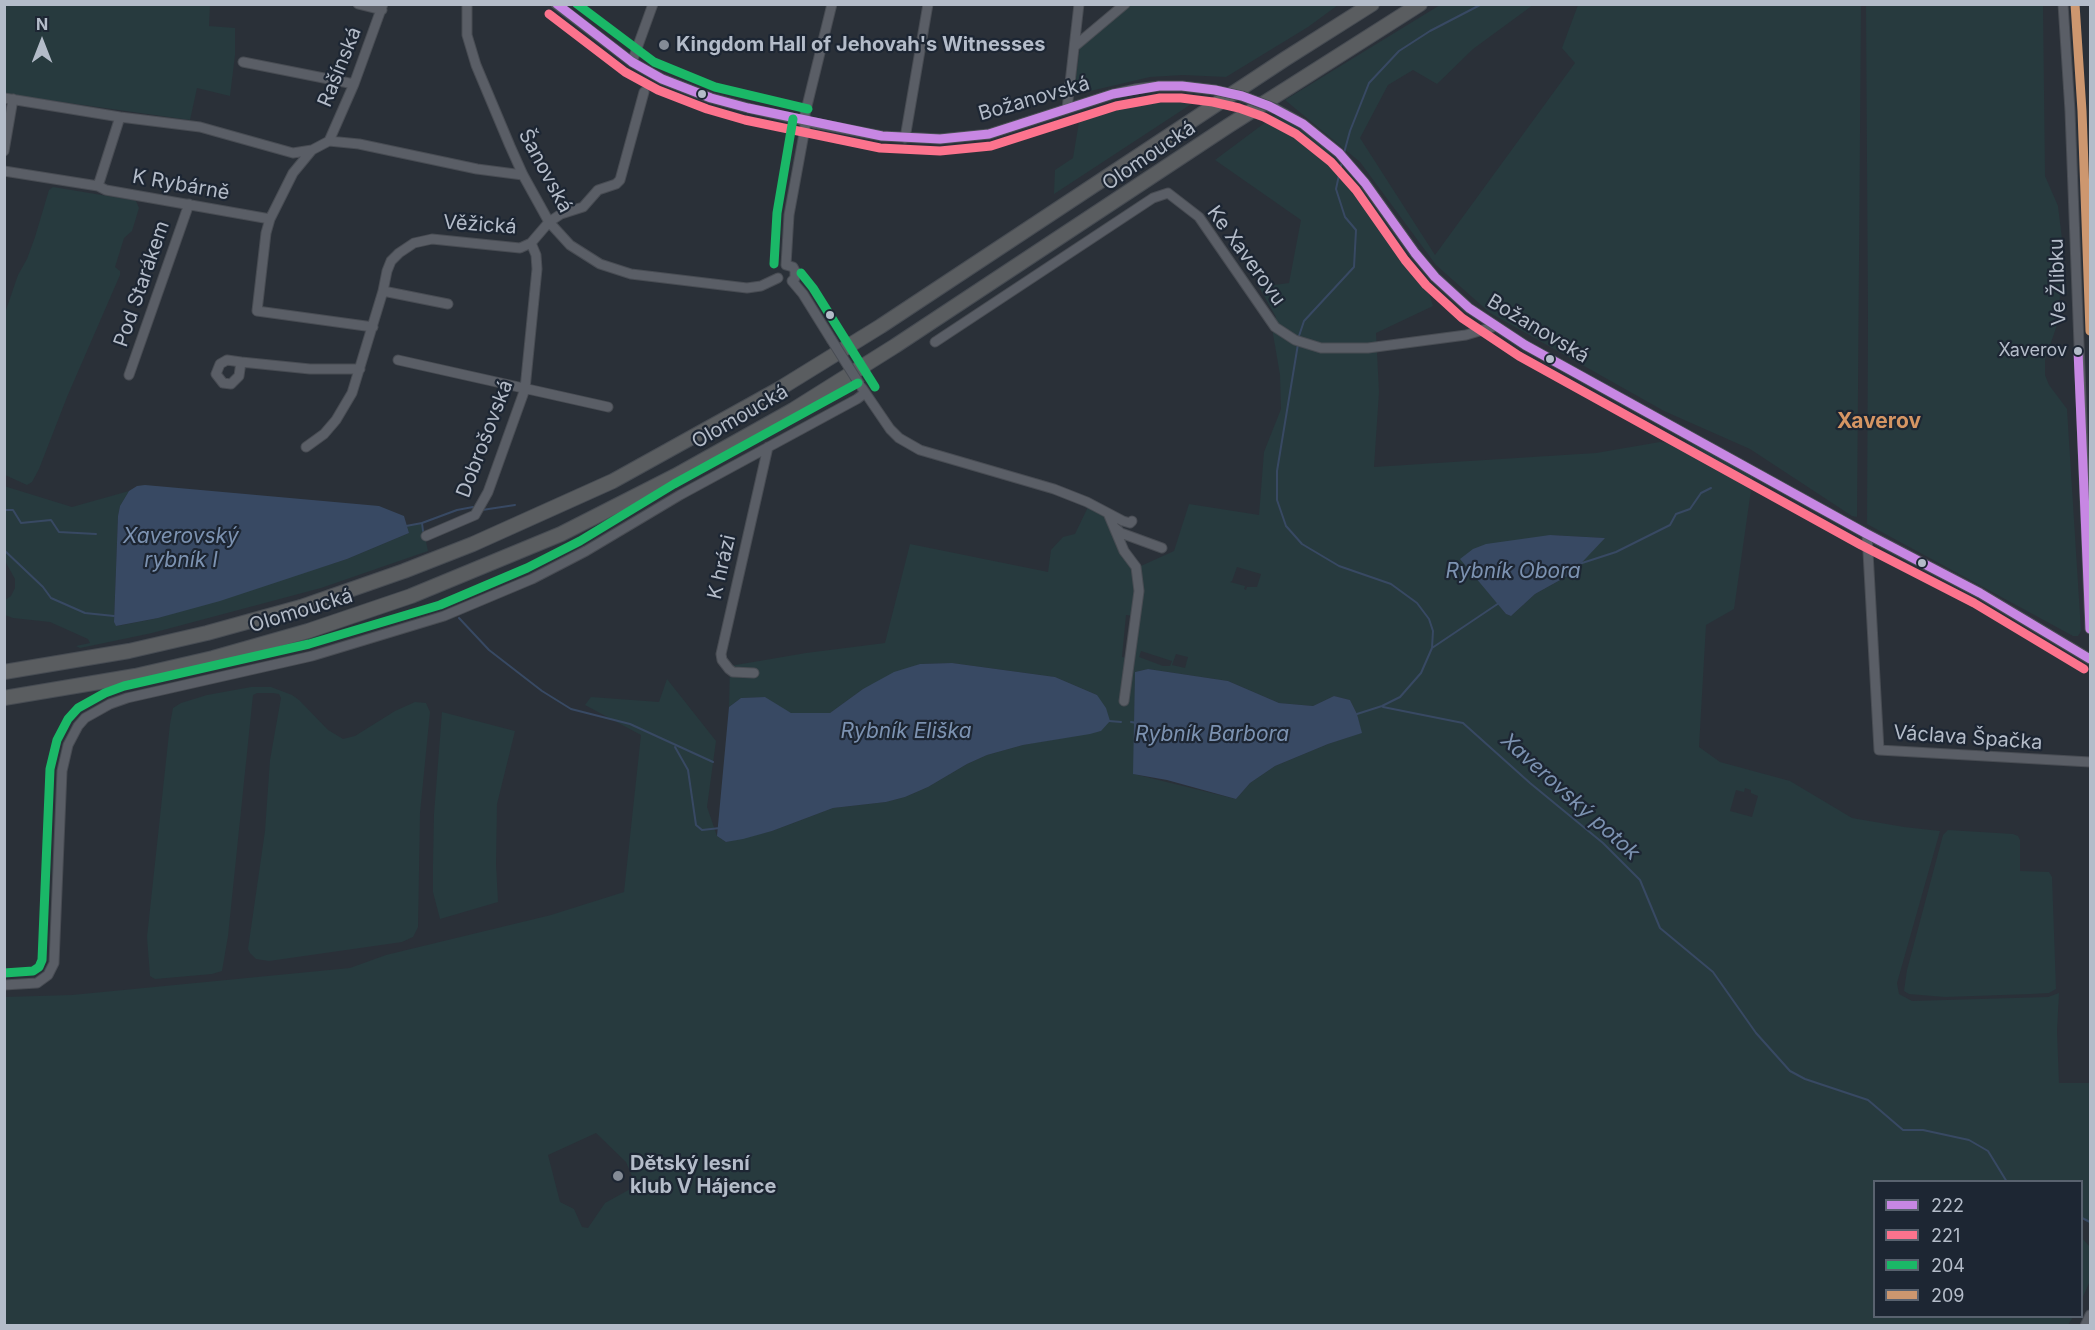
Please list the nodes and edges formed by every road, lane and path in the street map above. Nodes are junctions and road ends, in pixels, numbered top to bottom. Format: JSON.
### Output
{"nodes":[{"id":1,"x":358,"y":4,"type":"edge"},
{"id":2,"x":467,"y":4,"type":"edge"},
{"id":3,"x":653,"y":4,"type":"edge"},
{"id":4,"x":832,"y":4,"type":"edge"},
{"id":5,"x":928,"y":4,"type":"edge"},
{"id":6,"x":1078,"y":4,"type":"edge"},
{"id":7,"x":1125,"y":4,"type":"edge"},
{"id":8,"x":1372,"y":4,"type":"edge"},
{"id":9,"x":1420,"y":4,"type":"edge"},
{"id":10,"x":2062,"y":4,"type":"edge"},
{"id":11,"x":558,"y":5,"type":"edge"},
{"id":12,"x":382,"y":7,"type":"edge"},
{"id":13,"x":1075,"y":46,"type":"junction"},
{"id":14,"x":243,"y":62,"type":"dead end"},
{"id":15,"x":632,"y":62,"type":"junction"},
{"id":16,"x":354,"y":84,"type":"junction"},
{"id":17,"x":644,"y":92,"type":"dead end"},
{"id":18,"x":9,"y":99,"type":"edge"},
{"id":19,"x":1067,"y":109,"type":"junction"},
{"id":20,"x":120,"y":117,"type":"junction"},
{"id":21,"x":805,"y":121,"type":"junction"},
{"id":22,"x":905,"y":138,"type":"junction"},
{"id":23,"x":329,"y":141,"type":"junction"},
{"id":24,"x":312,"y":150,"type":"junction"},
{"id":25,"x":4,"y":151,"type":"edge"},
{"id":26,"x":4,"y":171,"type":"edge"},
{"id":27,"x":523,"y":175,"type":"junction"},
{"id":28,"x":98,"y":186,"type":"junction"},
{"id":29,"x":189,"y":204,"type":"junction"},
{"id":30,"x":270,"y":219,"type":"junction"},
{"id":31,"x":549,"y":222,"type":"junction"},
{"id":32,"x":531,"y":243,"type":"junction"},
{"id":33,"x":786,"y":265,"type":"junction"},
{"id":34,"x":778,"y":278,"type":"junction"},
{"id":35,"x":792,"y":281,"type":"junction"},
{"id":36,"x":383,"y":291,"type":"junction"},
{"id":37,"x":448,"y":304,"type":"dead end"},
{"id":38,"x":1496,"y":326,"type":"junction"},
{"id":39,"x":373,"y":327,"type":"junction"},
{"id":40,"x":935,"y":342,"type":"dead end"},
{"id":41,"x":398,"y":360,"type":"dead end"},
{"id":42,"x":241,"y":362,"type":"dead end"},
{"id":43,"x":360,"y":369,"type":"junction"},
{"id":44,"x":129,"y":375,"type":"dead end"},
{"id":45,"x":525,"y":389,"type":"junction"},
{"id":46,"x":863,"y":389,"type":"junction"},
{"id":47,"x":608,"y":407,"type":"dead end"},
{"id":48,"x":306,"y":447,"type":"dead end"},
{"id":49,"x":768,"y":447,"type":"junction"},
{"id":50,"x":1108,"y":513,"type":"junction"},
{"id":51,"x":1132,"y":520,"type":"dead end"},
{"id":52,"x":1113,"y":526,"type":"junction"},
{"id":53,"x":1867,"y":534,"type":"junction"},
{"id":54,"x":426,"y":536,"type":"dead end"},
{"id":55,"x":1162,"y":548,"type":"dead end"},
{"id":56,"x":2091,"y":629,"type":"edge"},
{"id":57,"x":2091,"y":659,"type":"edge"},
{"id":58,"x":4,"y":672,"type":"edge"},
{"id":59,"x":754,"y":673,"type":"dead end"},
{"id":60,"x":4,"y":698,"type":"edge"},
{"id":61,"x":1124,"y":701,"type":"dead end"},
{"id":62,"x":2091,"y":762,"type":"edge"},
{"id":63,"x":4,"y":985,"type":"edge"},
{"id":64,"x":2091,"y":1316,"type":"edge"},
{"id":65,"x":2085,"y":1326,"type":"edge"}],
"edges":[{"from":1,"to":12,"type":"street"},
{"from":2,"to":27,"type":"street","name":"Šanovská"},
{"from":3,"to":15,"type":"street"},
{"from":4,"to":21,"type":"street"},
{"from":5,"to":22,"type":"street"},
{"from":6,"to":13,"type":"street"},
{"from":7,"to":13,"type":"street"},
{"from":8,"to":58,"type":"highway","name":"Olomoucká"},
{"from":9,"to":60,"type":"highway","name":"Olomoucká"},
{"from":10,"to":56,"type":"street","name":"Ve Žlíbku"},
{"from":11,"to":15,"type":"street","name":"Božanovská"},
{"from":12,"to":16,"type":"street","name":"Rašínská"},
{"from":13,"to":19,"type":"street"},
{"from":14,"to":16,"type":"street"},
{"from":15,"to":21,"type":"street","name":"Božanovská"},
{"from":16,"to":23,"type":"street","name":"Rašínská"},
{"from":17,"to":31,"type":"street"},
{"from":18,"to":20,"type":"street"},
{"from":18,"to":25,"type":"street"},
{"from":19,"to":22,"type":"street","name":"Božanovská"},
{"from":19,"to":38,"type":"street","name":"Božanovská","bridge":true},
{"from":20,"to":24,"type":"street"},
{"from":20,"to":28,"type":"street"},
{"from":21,"to":22,"type":"street","name":"Božanovská"},
{"from":21,"to":33,"type":"street"},
{"from":23,"to":24,"type":"street"},
{"from":23,"to":27,"type":"street"},
{"from":24,"to":30,"type":"street"},
{"from":26,"to":28,"type":"street","name":"K Rybárně"},
{"from":27,"to":31,"type":"street","name":"Šanovská"},
{"from":28,"to":29,"type":"street","name":"K Rybárně"},
{"from":29,"to":30,"type":"street","name":"K Rybárně"},
{"from":29,"to":44,"type":"street","name":"Pod Starákem"},
{"from":30,"to":39,"type":"street"},
{"from":31,"to":32,"type":"street"},
{"from":31,"to":34,"type":"street","name":"Šanovská"},
{"from":32,"to":36,"type":"street","name":"Věžická"},
{"from":32,"to":45,"type":"street","name":"Dobrošovská"},
{"from":33,"to":34,"type":"street"},
{"from":33,"to":35,"type":"street"},
{"from":34,"to":35,"type":"street"},
{"from":35,"to":46,"type":"street","bridge":true},
{"from":36,"to":37,"type":"street"},
{"from":36,"to":39,"type":"street","name":"Věžická"},
{"from":38,"to":40,"type":"street","name":"Ke Xaverovu"},
{"from":38,"to":53,"type":"street","name":"Božanovská"},
{"from":39,"to":43,"type":"street","name":"Věžická"},
{"from":41,"to":45,"type":"street"},
{"from":42,"to":43,"type":"street"},
{"from":43,"to":48,"type":"street","name":"Věžická"},
{"from":45,"to":47,"type":"street"},
{"from":45,"to":54,"type":"street","name":"Dobrošovská"},
{"from":46,"to":49,"type":"street"},
{"from":46,"to":50,"type":"street"},
{"from":49,"to":59,"type":"street","name":"K hrázi"},
{"from":49,"to":63,"type":"street"},
{"from":50,"to":51,"type":"street"},
{"from":50,"to":52,"type":"street"},
{"from":52,"to":55,"type":"street"},
{"from":52,"to":61,"type":"street"},
{"from":53,"to":57,"type":"street","name":"Božanovská"},
{"from":53,"to":62,"type":"street","name":"Václava Špačka"},
{"from":64,"to":65,"type":"street"}]}
